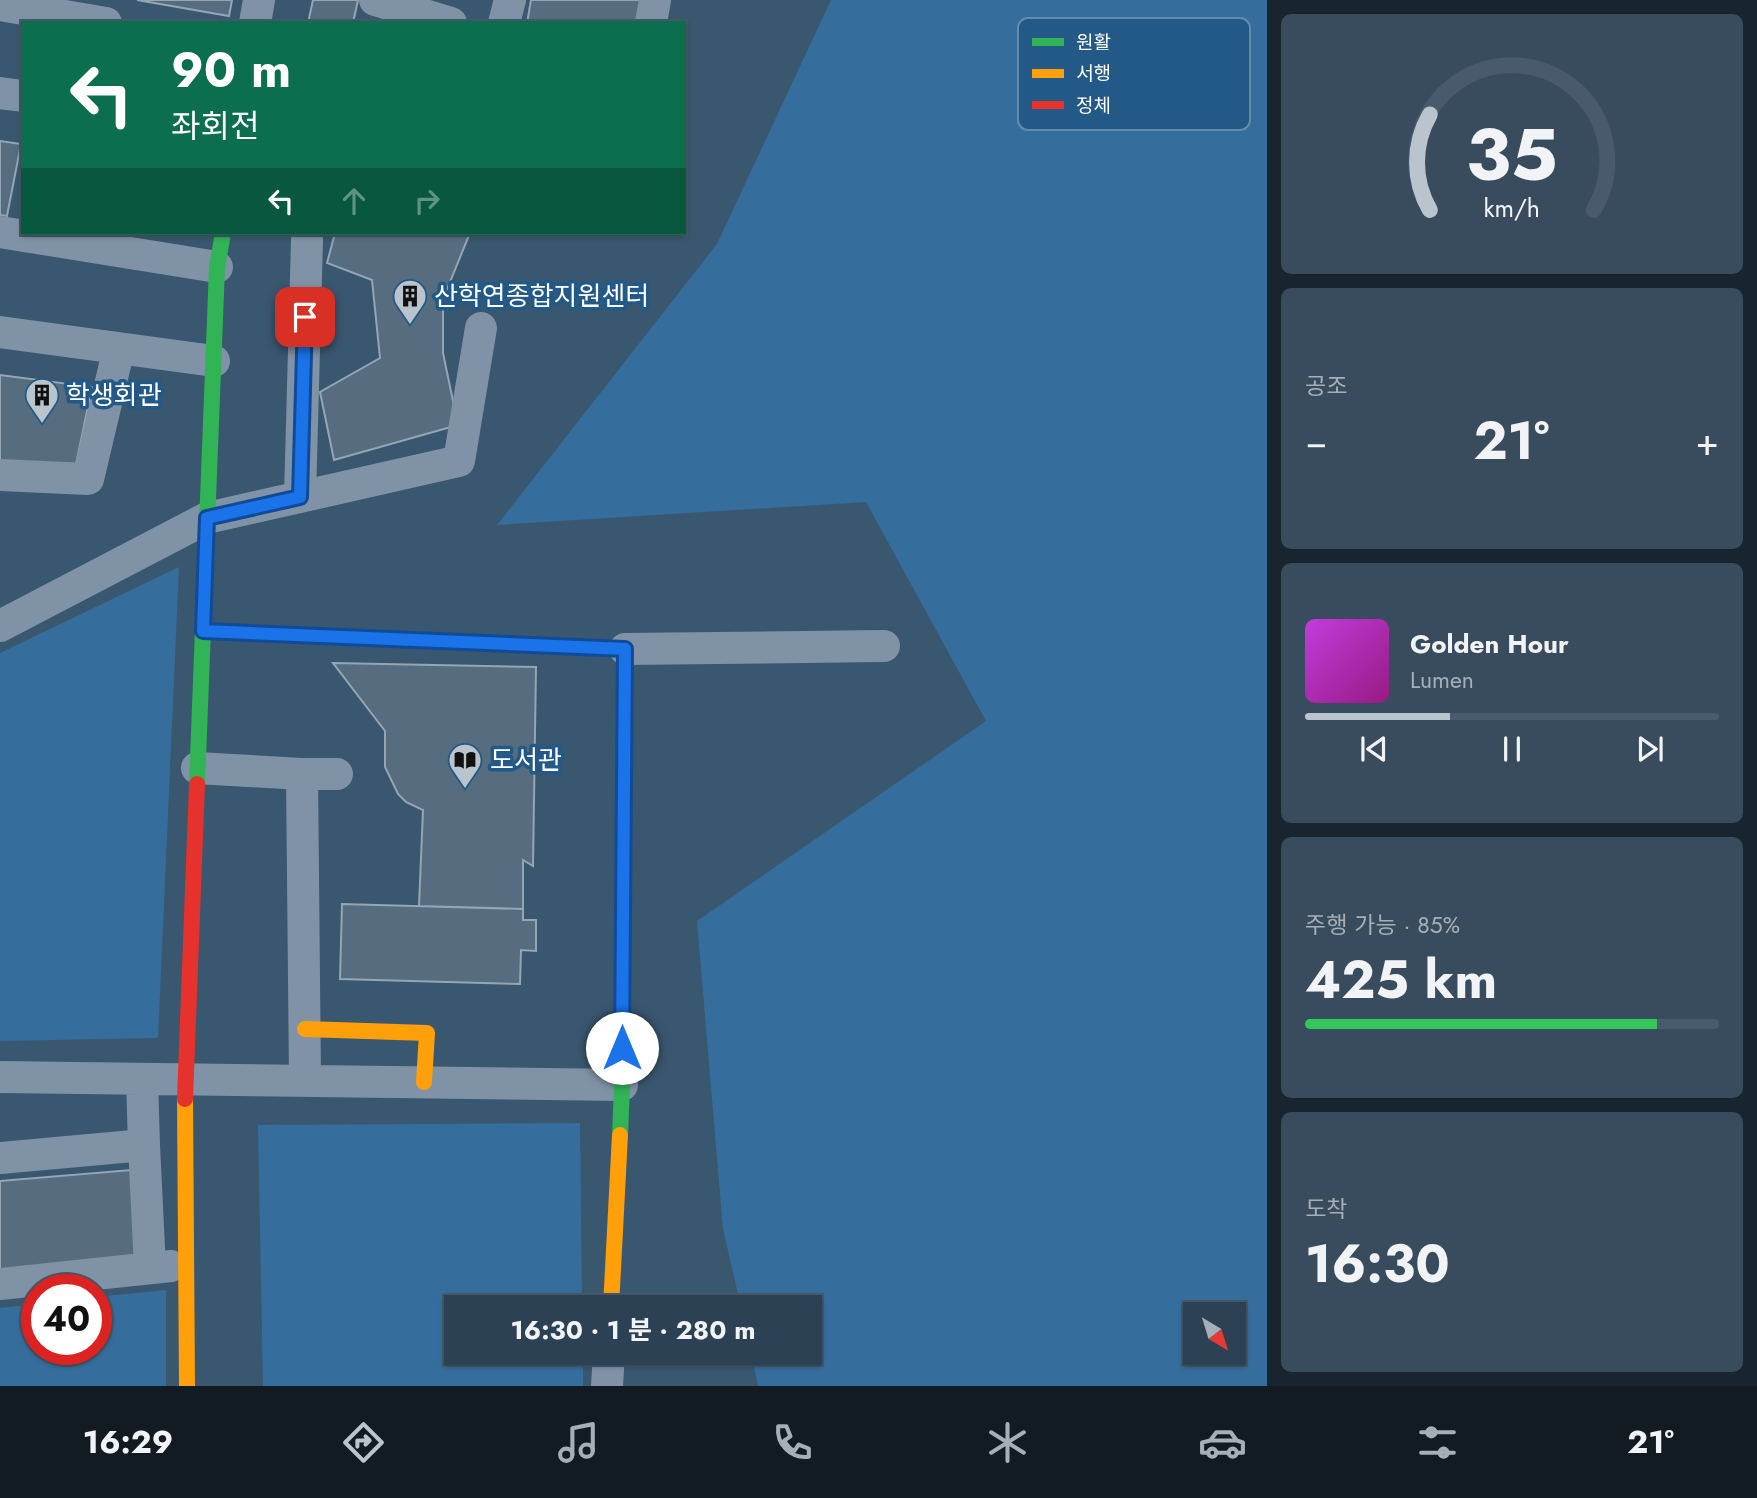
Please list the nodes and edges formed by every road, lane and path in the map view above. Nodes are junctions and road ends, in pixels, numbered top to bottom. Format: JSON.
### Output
{"nodes":[{"id":1,"x":259,"y":0,"type":"edge"},
{"id":2,"x":375,"y":0,"type":"edge"},
{"id":3,"x":510,"y":0,"type":"edge"},
{"id":4,"x":655,"y":0,"type":"edge"},
{"id":5,"x":0,"y":5,"type":"edge"},
{"id":6,"x":94,"y":21,"type":"edge"},
{"id":7,"x":255,"y":21,"type":"edge"},
{"id":8,"x":444,"y":21,"type":"edge"},
{"id":9,"x":505,"y":21,"type":"edge"},
{"id":10,"x":651,"y":21,"type":"edge"},
{"id":11,"x":0,"y":93,"type":"edge"},
{"id":12,"x":21,"y":96,"type":"edge"},
{"id":13,"x":24,"y":235,"type":"edge"},
{"id":14,"x":223,"y":235,"type":"edge"},
{"id":15,"x":307,"y":240,"type":"dead end"},
{"id":16,"x":218,"y":267,"type":"junction"},
{"id":17,"x":481,"y":328,"type":"dead end"},
{"id":18,"x":0,"y":332,"type":"edge"},
{"id":19,"x":119,"y":348,"type":"junction"},
{"id":20,"x":214,"y":361,"type":"junction"},
{"id":21,"x":0,"y":475,"type":"edge"},
{"id":22,"x":300,"y":497,"type":"junction"},
{"id":23,"x":207,"y":518,"type":"junction"},
{"id":24,"x":0,"y":626,"type":"edge"},
{"id":25,"x":203,"y":631,"type":"junction"},
{"id":26,"x":884,"y":646,"type":"dead end"},
{"id":27,"x":625,"y":649,"type":"junction"},
{"id":28,"x":197,"y":768,"type":"junction"},
{"id":29,"x":302,"y":774,"type":"junction"},
{"id":30,"x":337,"y":774,"type":"dead end"},
{"id":31,"x":304,"y":1029,"type":"junction"},
{"id":32,"x":0,"y":1077,"type":"edge"},
{"id":33,"x":142,"y":1079,"type":"junction"},
{"id":34,"x":185,"y":1079,"type":"junction"},
{"id":35,"x":305,"y":1080,"type":"junction"},
{"id":36,"x":424,"y":1082,"type":"junction"},
{"id":37,"x":622,"y":1085,"type":"junction"},
{"id":38,"x":144,"y":1145,"type":"junction"},
{"id":39,"x":0,"y":1158,"type":"edge"},
{"id":40,"x":186,"y":1264,"type":"junction"},
{"id":41,"x":150,"y":1268,"type":"junction"},
{"id":42,"x":0,"y":1284,"type":"edge"},
{"id":43,"x":612,"y":1295,"type":"edge"},
{"id":44,"x":608,"y":1365,"type":"edge"},
{"id":45,"x":187,"y":1386,"type":"edge"},
{"id":46,"x":607,"y":1386,"type":"edge"}],
"edges":[{"from":1,"to":7,"type":"street"},
{"from":2,"to":8,"type":"street"},
{"from":3,"to":9,"type":"street"},
{"from":4,"to":10,"type":"street"},
{"from":5,"to":6,"type":"street"},
{"from":11,"to":12,"type":"street"},
{"from":13,"to":16,"type":"street"},
{"from":14,"to":16,"type":"street"},
{"from":15,"to":22,"type":"street"},
{"from":16,"to":20,"type":"street"},
{"from":17,"to":22,"type":"street"},
{"from":18,"to":19,"type":"street"},
{"from":19,"to":20,"type":"street"},
{"from":19,"to":21,"type":"street"},
{"from":20,"to":23,"type":"street"},
{"from":22,"to":23,"type":"street"},
{"from":23,"to":24,"type":"street"},
{"from":23,"to":25,"type":"street"},
{"from":25,"to":27,"type":"street"},
{"from":25,"to":28,"type":"street"},
{"from":26,"to":27,"type":"street"},
{"from":27,"to":37,"type":"street"},
{"from":28,"to":29,"type":"street"},
{"from":28,"to":34,"type":"street"},
{"from":29,"to":30,"type":"street"},
{"from":29,"to":31,"type":"street"},
{"from":31,"to":35,"type":"street"},
{"from":31,"to":36,"type":"street"},
{"from":32,"to":33,"type":"street"},
{"from":33,"to":34,"type":"street"},
{"from":33,"to":38,"type":"street"},
{"from":34,"to":35,"type":"street"},
{"from":34,"to":40,"type":"street"},
{"from":35,"to":36,"type":"street"},
{"from":36,"to":37,"type":"street"},
{"from":37,"to":43,"type":"street"},
{"from":38,"to":39,"type":"street"},
{"from":38,"to":41,"type":"street"},
{"from":40,"to":41,"type":"street"},
{"from":40,"to":45,"type":"street"},
{"from":41,"to":42,"type":"street"},
{"from":44,"to":46,"type":"street"}]}
